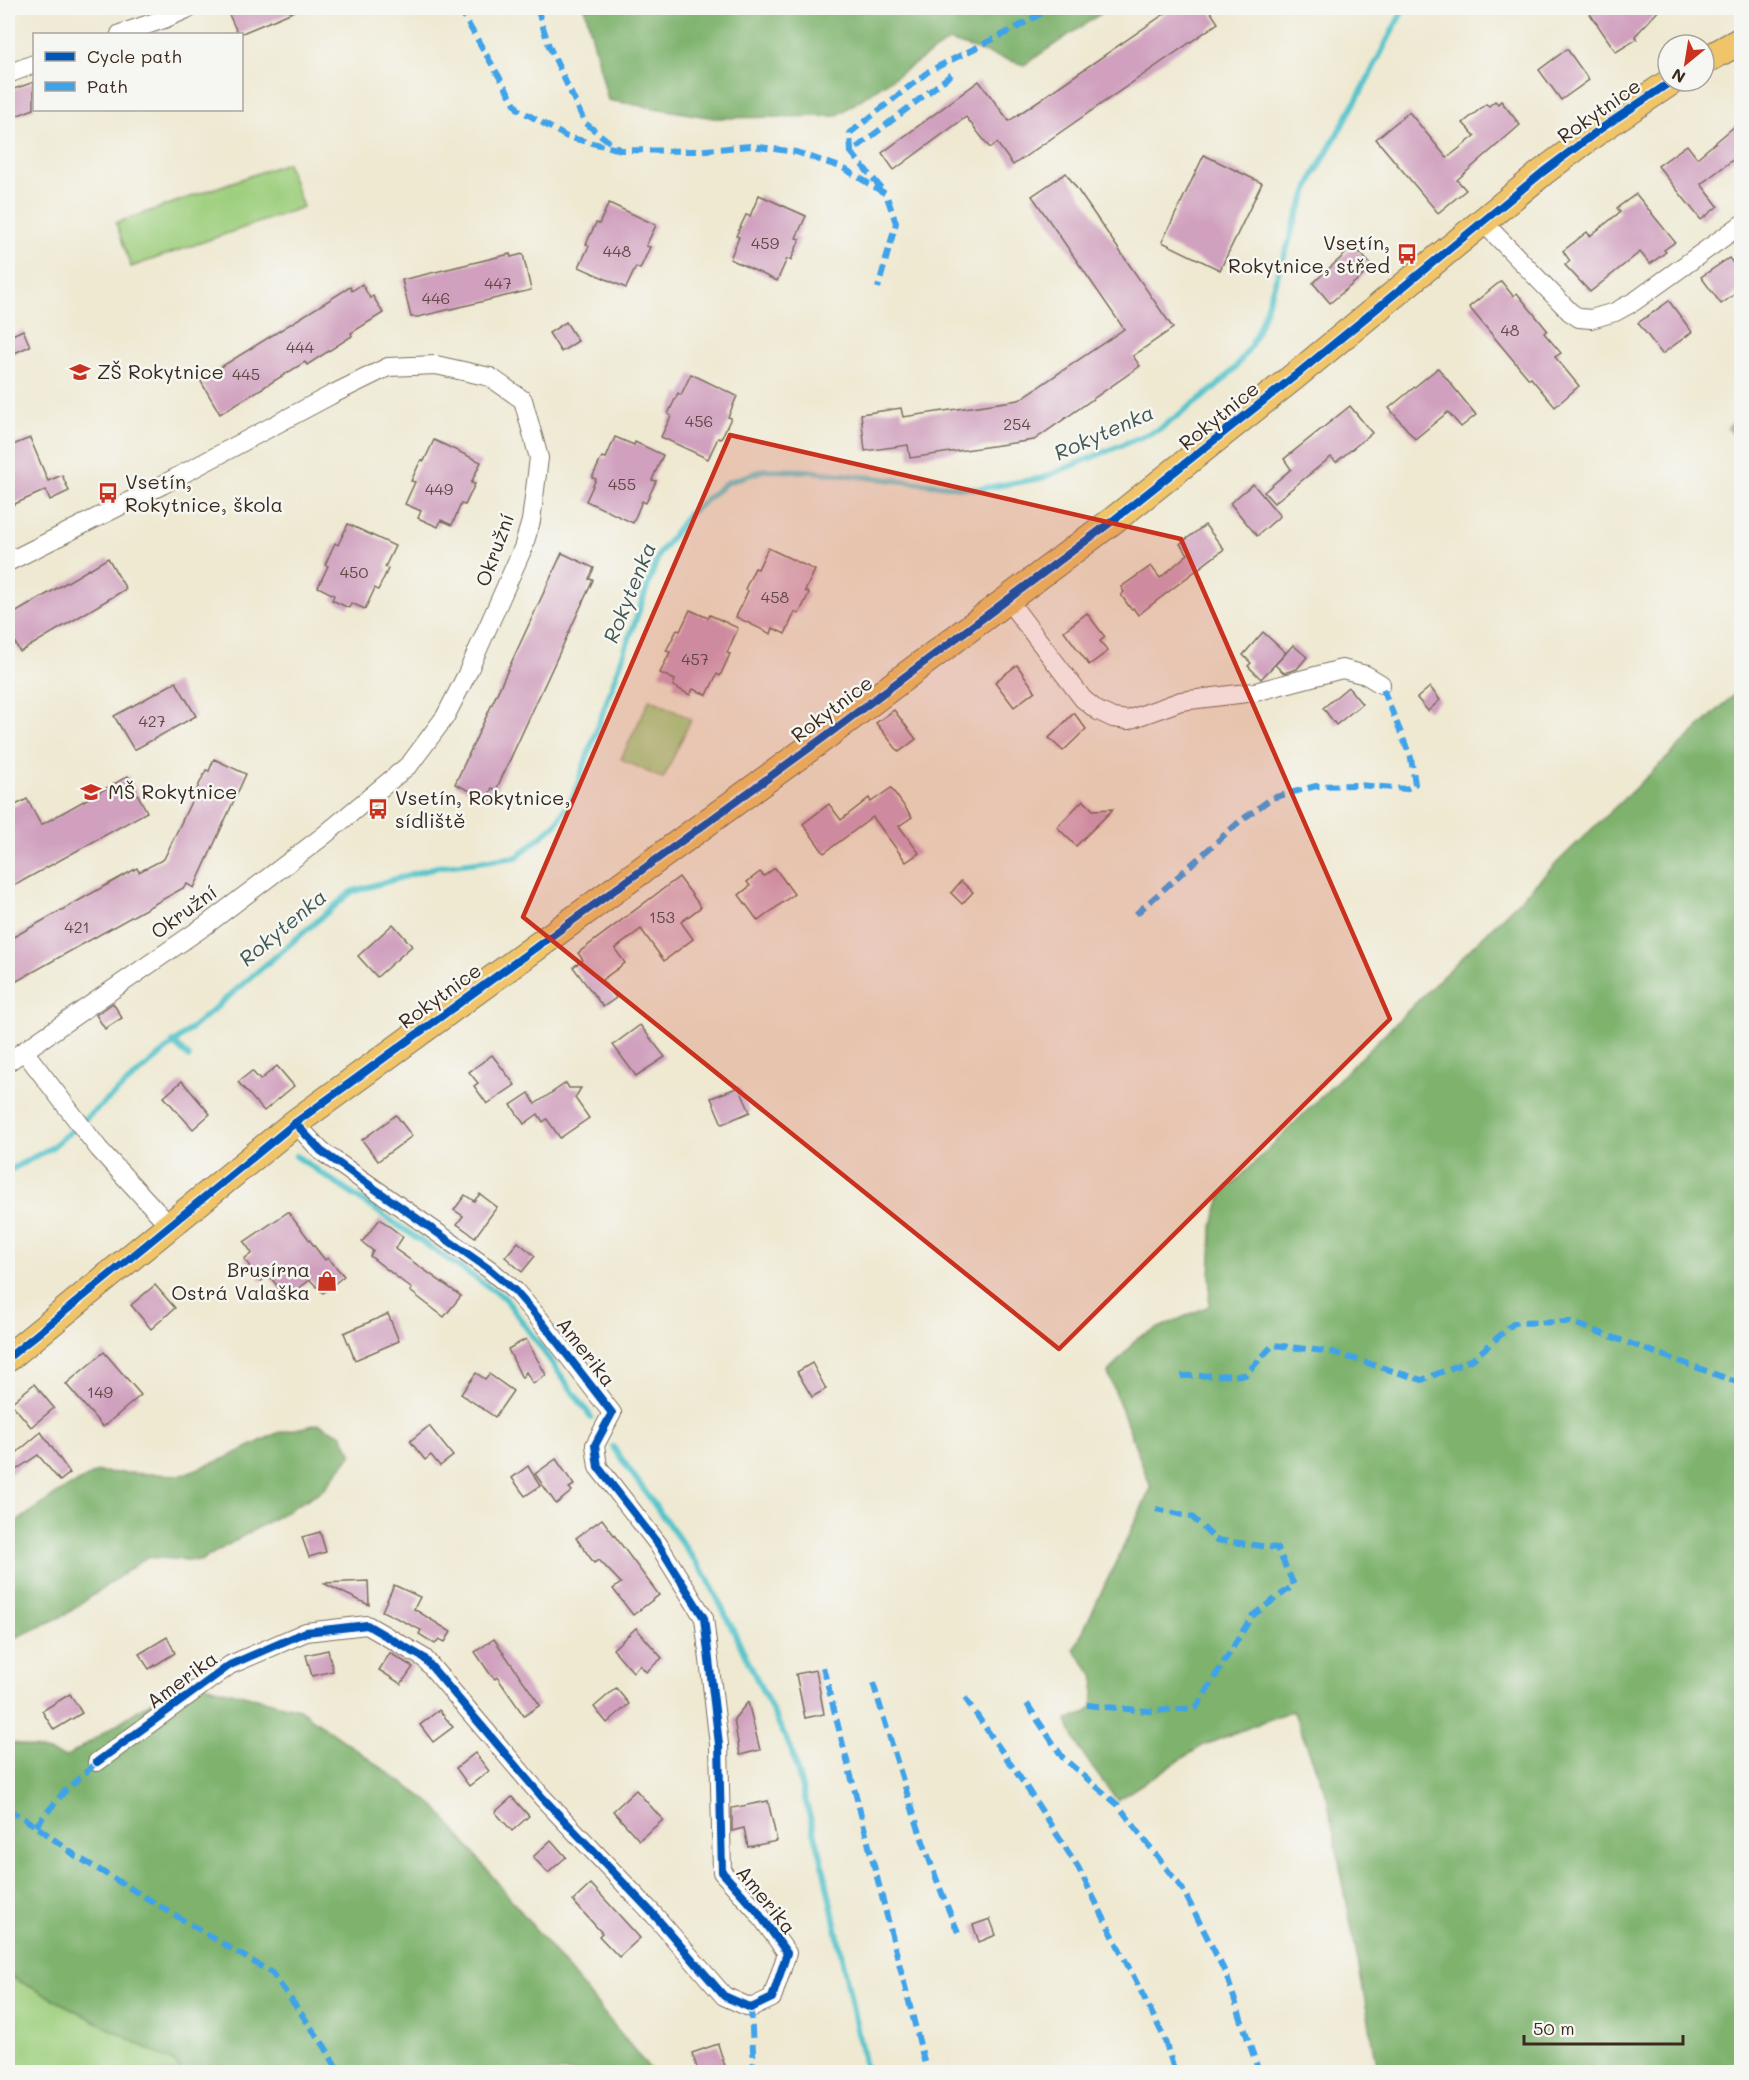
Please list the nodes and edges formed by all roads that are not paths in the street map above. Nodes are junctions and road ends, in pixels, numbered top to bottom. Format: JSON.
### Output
{"nodes":[{"id":1,"x":189,"y":8,"type":"edge"},
{"id":2,"x":123,"y":33,"type":"edge"},
{"id":3,"x":1742,"y":40,"type":"edge"},
{"id":4,"x":1716,"y":54,"type":"edge"},
{"id":5,"x":33,"y":64,"type":"edge"},
{"id":6,"x":8,"y":74,"type":"edge"},
{"id":7,"x":1656,"y":92,"type":"edge"},
{"id":8,"x":1482,"y":221,"type":"junction"},
{"id":9,"x":1742,"y":224,"type":"edge"},
{"id":10,"x":8,"y":562,"type":"edge"},
{"id":11,"x":1007,"y":599,"type":"junction"},
{"id":12,"x":1381,"y":684,"type":"dead end"},
{"id":13,"x":24,"y":1051,"type":"junction"},
{"id":14,"x":8,"y":1062,"type":"edge"},
{"id":15,"x":295,"y":1123,"type":"junction"},
{"id":16,"x":169,"y":1225,"type":"junction"},
{"id":17,"x":8,"y":1358,"type":"edge"},
{"id":18,"x":97,"y":1762,"type":"dead end"}],
"edges":[{"from":1,"to":2,"type":"street"},
{"from":3,"to":4,"type":"main road"},
{"from":5,"to":6,"type":"street"},
{"from":7,"to":8,"type":"main road","name":"Rokytnice"},
{"from":8,"to":9,"type":"street"},
{"from":8,"to":11,"type":"main road","name":"Rokytnice"},
{"from":10,"to":13,"type":"street","name":"Okružní"},
{"from":11,"to":12,"type":"street"},
{"from":11,"to":15,"type":"main road","name":"Rokytnice"},
{"from":13,"to":14,"type":"street","name":"Okružní"},
{"from":13,"to":16,"type":"street"},
{"from":15,"to":16,"type":"main road","name":"Rokytnice"},
{"from":15,"to":18,"type":"street","name":"Amerika"},
{"from":16,"to":17,"type":"main road","name":"Rokytnice"}]}
